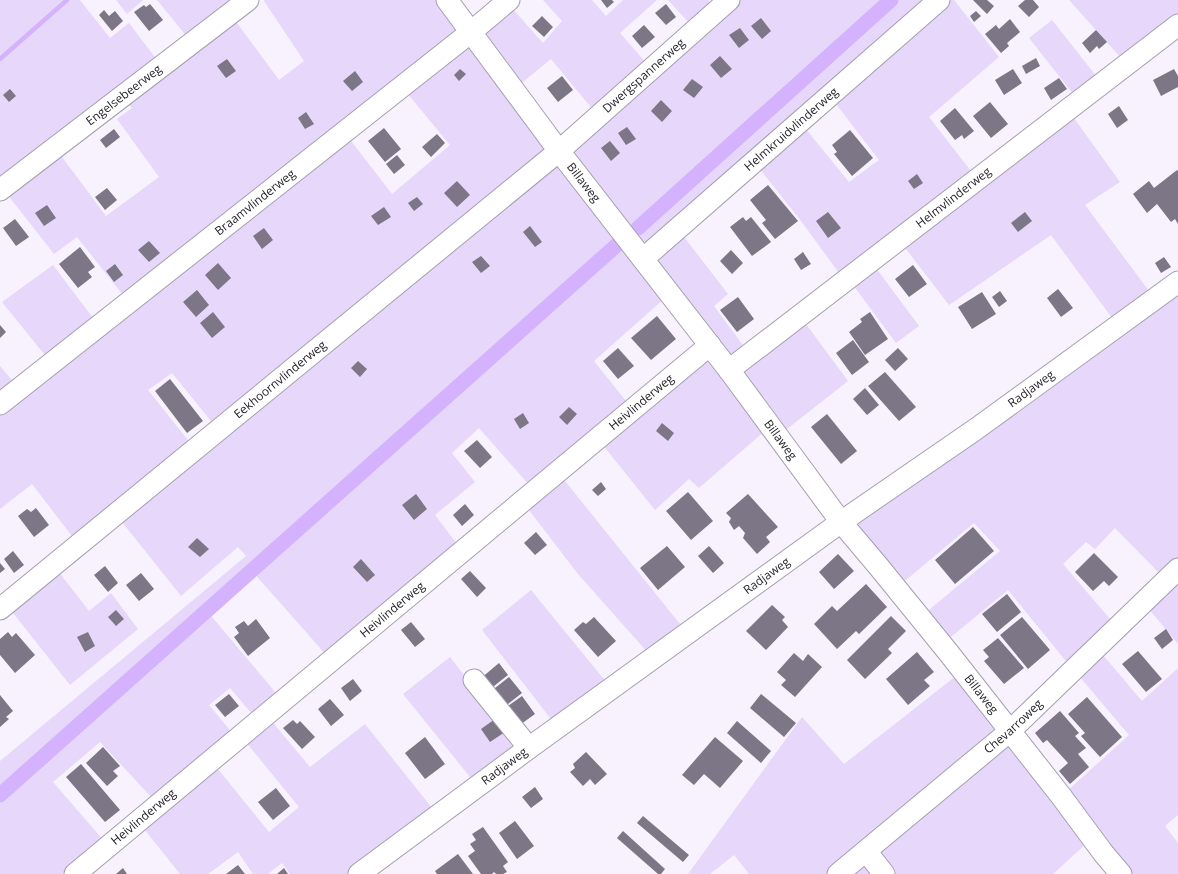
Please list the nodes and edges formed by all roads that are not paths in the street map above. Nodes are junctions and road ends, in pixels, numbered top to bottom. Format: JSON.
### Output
{"nodes":[{"id":1,"x":248,"y":0,"type":"edge"},
{"id":2,"x":446,"y":0,"type":"edge"},
{"id":3,"x":509,"y":0,"type":"edge"},
{"id":4,"x":729,"y":0,"type":"edge"},
{"id":5,"x":939,"y":0,"type":"edge"},
{"id":6,"x":1178,"y":25,"type":"edge"},
{"id":7,"x":471,"y":32,"type":"junction"},
{"id":8,"x":559,"y":151,"type":"junction"},
{"id":9,"x":0,"y":190,"type":"edge"},
{"id":10,"x":643,"y":259,"type":"junction"},
{"id":11,"x":1178,"y":282,"type":"edge"},
{"id":12,"x":710,"y":345,"type":"junction"},
{"id":13,"x":729,"y":370,"type":"junction"},
{"id":14,"x":0,"y":404,"type":"edge"},
{"id":15,"x":841,"y":522,"type":"junction"},
{"id":16,"x":1178,"y":569,"type":"edge"},
{"id":17,"x":0,"y":609,"type":"edge"},
{"id":18,"x":474,"y":680,"type":"dead end"},
{"id":19,"x":1010,"y":731,"type":"junction"},
{"id":20,"x":529,"y":748,"type":"junction"},
{"id":21,"x":866,"y":851,"type":"junction"},
{"id":22,"x":76,"y":874,"type":"edge"},
{"id":23,"x":359,"y":874,"type":"edge"},
{"id":24,"x":838,"y":874,"type":"edge"},
{"id":25,"x":884,"y":874,"type":"edge"},
{"id":26,"x":1121,"y":874,"type":"edge"}],
"edges":[{"from":1,"to":9,"type":"street","name":"Engelsebeerweg"},
{"from":2,"to":7,"type":"street","name":"Billaweg"},
{"from":3,"to":7,"type":"street","name":"Braamvlinderweg"},
{"from":4,"to":8,"type":"street","name":"Dwergspannerweg"},
{"from":5,"to":10,"type":"street","name":"Helmkruidvlinderweg"},
{"from":6,"to":13,"type":"street","name":"Helmvlinderweg"},
{"from":7,"to":8,"type":"street","name":"Billaweg"},
{"from":7,"to":14,"type":"street","name":"Braamvlinderweg"},
{"from":8,"to":10,"type":"street","name":"Billaweg"},
{"from":8,"to":17,"type":"street","name":"Eekhoornvlinderweg"},
{"from":10,"to":12,"type":"street","name":"Billaweg"},
{"from":11,"to":15,"type":"street","name":"Radjaweg"},
{"from":12,"to":13,"type":"street","name":"Billaweg"},
{"from":12,"to":22,"type":"street","name":"Heivlinderweg"},
{"from":13,"to":15,"type":"street","name":"Billaweg"},
{"from":15,"to":19,"type":"street","name":"Billaweg"},
{"from":15,"to":20,"type":"street","name":"Radjaweg"},
{"from":16,"to":19,"type":"street","name":"Chevarroweg"},
{"from":18,"to":20,"type":"street"},
{"from":19,"to":21,"type":"street","name":"Chevarroweg"},
{"from":19,"to":26,"type":"street","name":"Billaweg"},
{"from":20,"to":23,"type":"street","name":"Radjaweg"},
{"from":21,"to":24,"type":"street","name":"Chevarroweg"},
{"from":21,"to":25,"type":"street"}]}
